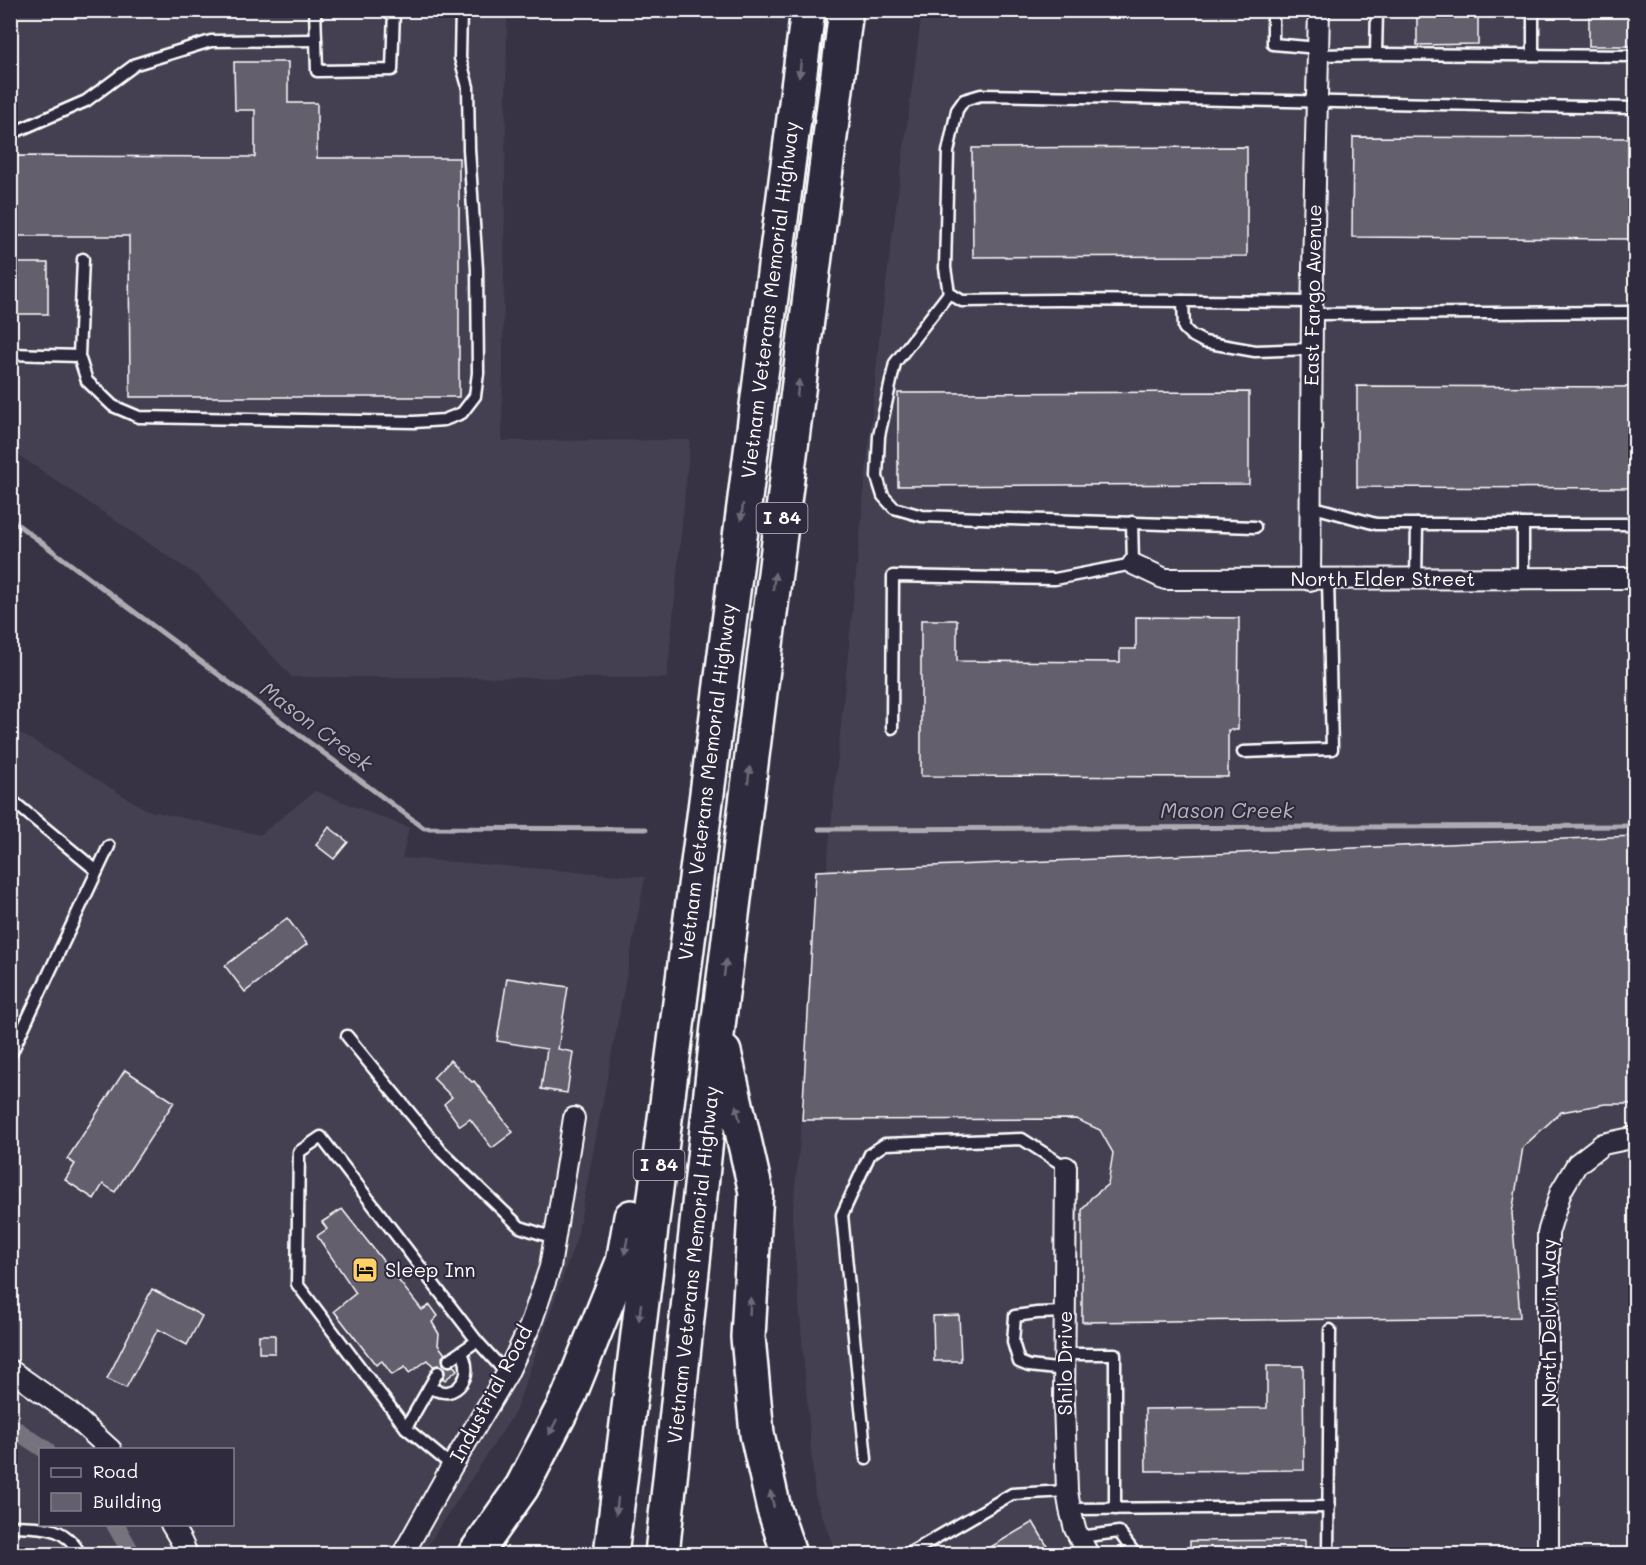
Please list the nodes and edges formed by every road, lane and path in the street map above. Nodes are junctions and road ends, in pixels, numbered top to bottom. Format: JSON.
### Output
{"nodes":[{"id":1,"x":315,"y":10,"type":"edge"},
{"id":2,"x":394,"y":10,"type":"edge"},
{"id":3,"x":461,"y":10,"type":"edge"},
{"id":4,"x":808,"y":10,"type":"edge"},
{"id":5,"x":846,"y":10,"type":"edge"},
{"id":6,"x":1273,"y":10,"type":"edge"},
{"id":7,"x":1319,"y":10,"type":"edge"},
{"id":8,"x":1377,"y":10,"type":"edge"},
{"id":9,"x":1533,"y":10,"type":"edge"},
{"id":10,"x":316,"y":40,"type":"junction"},
{"id":11,"x":1318,"y":51,"type":"junction"},
{"id":12,"x":1376,"y":54,"type":"junction"},
{"id":13,"x":1533,"y":55,"type":"junction"},
{"id":14,"x":1635,"y":56,"type":"edge"},
{"id":15,"x":1317,"y":102,"type":"junction"},
{"id":16,"x":1635,"y":108,"type":"edge"},
{"id":17,"x":10,"y":134,"type":"edge"},
{"id":18,"x":83,"y":259,"type":"dead end"},
{"id":19,"x":949,"y":293,"type":"junction"},
{"id":20,"x":1183,"y":301,"type":"junction"},
{"id":21,"x":1312,"y":308,"type":"junction"},
{"id":22,"x":1635,"y":312,"type":"edge"},
{"id":23,"x":1311,"y":349,"type":"junction"},
{"id":24,"x":10,"y":354,"type":"edge"},
{"id":25,"x":79,"y":356,"type":"junction"},
{"id":26,"x":1310,"y":506,"type":"junction"},
{"id":27,"x":1132,"y":522,"type":"junction"},
{"id":28,"x":1417,"y":524,"type":"junction"},
{"id":29,"x":1523,"y":524,"type":"junction"},
{"id":30,"x":1635,"y":524,"type":"edge"},
{"id":31,"x":1255,"y":527,"type":"dead end"},
{"id":32,"x":1133,"y":564,"type":"junction"},
{"id":33,"x":1523,"y":578,"type":"junction"},
{"id":34,"x":1635,"y":578,"type":"edge"},
{"id":35,"x":1416,"y":579,"type":"junction"},
{"id":36,"x":1319,"y":580,"type":"junction"},
{"id":37,"x":892,"y":728,"type":"dead end"},
{"id":38,"x":1243,"y":752,"type":"dead end"},
{"id":39,"x":708,"y":775,"type":"junction"},
{"id":40,"x":10,"y":799,"type":"edge"},
{"id":41,"x":109,"y":846,"type":"dead end"},
{"id":42,"x":97,"y":871,"type":"junction"},
{"id":43,"x":718,"y":1026,"type":"junction"},
{"id":44,"x":347,"y":1036,"type":"dead end"},
{"id":45,"x":10,"y":1056,"type":"edge"},
{"id":46,"x":574,"y":1118,"type":"dead end"},
{"id":47,"x":1635,"y":1137,"type":"edge"},
{"id":48,"x":1066,"y":1167,"type":"joint"},
{"id":49,"x":554,"y":1239,"type":"junction"},
{"id":50,"x":1065,"y":1311,"type":"junction"},
{"id":51,"x":1330,"y":1329,"type":"dead end"},
{"id":52,"x":477,"y":1341,"type":"junction"},
{"id":53,"x":462,"y":1352,"type":"junction"},
{"id":54,"x":449,"y":1359,"type":"dead end"},
{"id":55,"x":1065,"y":1362,"type":"junction"},
{"id":56,"x":10,"y":1370,"type":"edge"},
{"id":57,"x":438,"y":1371,"type":"dead end"},
{"id":58,"x":507,"y":1374,"type":"junction"},
{"id":59,"x":429,"y":1388,"type":"junction"},
{"id":60,"x":406,"y":1428,"type":"junction"},
{"id":61,"x":110,"y":1448,"type":"edge"},
{"id":62,"x":866,"y":1459,"type":"dead end"},
{"id":63,"x":452,"y":1466,"type":"junction"},
{"id":64,"x":1068,"y":1500,"type":"junction"},
{"id":65,"x":1329,"y":1507,"type":"junction"},
{"id":66,"x":1115,"y":1509,"type":"junction"},
{"id":67,"x":10,"y":1526,"type":"edge"},
{"id":68,"x":172,"y":1526,"type":"edge"},
{"id":69,"x":1079,"y":1537,"type":"junction"},
{"id":70,"x":80,"y":1554,"type":"edge"},
{"id":71,"x":187,"y":1554,"type":"edge"},
{"id":72,"x":403,"y":1554,"type":"edge"},
{"id":73,"x":475,"y":1554,"type":"edge"},
{"id":74,"x":611,"y":1554,"type":"edge"},
{"id":75,"x":662,"y":1554,"type":"edge"},
{"id":76,"x":789,"y":1554,"type":"edge"},
{"id":77,"x":908,"y":1554,"type":"edge"},
{"id":78,"x":1088,"y":1554,"type":"edge"},
{"id":79,"x":1135,"y":1554,"type":"edge"},
{"id":80,"x":1328,"y":1554,"type":"edge"},
{"id":81,"x":1548,"y":1554,"type":"edge"}],
"edges":[{"from":1,"to":10,"type":"lane"},
{"from":2,"to":10,"type":"lane"},
{"from":3,"to":25,"type":"lane"},
{"from":4,"to":39,"type":"highway","name":"Vietnam Veterans Memorial Highway","number":"I 84","one_way":true},
{"from":43,"to":5,"type":"highway","name":"Vietnam Veterans Memorial Highway","number":"I 84","one_way":true},
{"from":6,"to":11,"type":"lane"},
{"from":7,"to":11,"type":"street","name":"East Fargo Avenue"},
{"from":8,"to":12,"type":"lane"},
{"from":9,"to":13,"type":"lane"},
{"from":10,"to":17,"type":"lane"},
{"from":11,"to":12,"type":"lane"},
{"from":11,"to":15,"type":"street","name":"East Fargo Avenue"},
{"from":12,"to":13,"type":"lane"},
{"from":13,"to":14,"type":"lane"},
{"from":15,"to":16,"type":"lane"},
{"from":15,"to":19,"type":"lane"},
{"from":15,"to":21,"type":"street","name":"East Fargo Avenue"},
{"from":18,"to":25,"type":"lane"},
{"from":19,"to":20,"type":"lane"},
{"from":19,"to":27,"type":"lane"},
{"from":20,"to":21,"type":"lane"},
{"from":20,"to":23,"type":"lane"},
{"from":21,"to":22,"type":"lane"},
{"from":21,"to":23,"type":"street","name":"East Fargo Avenue"},
{"from":23,"to":26,"type":"street","name":"East Fargo Avenue"},
{"from":24,"to":25,"type":"lane"},
{"from":26,"to":28,"type":"lane"},
{"from":26,"to":36,"type":"street","name":"East Fargo Avenue"},
{"from":27,"to":31,"type":"lane"},
{"from":27,"to":32,"type":"lane"},
{"from":28,"to":29,"type":"lane"},
{"from":28,"to":35,"type":"lane"},
{"from":29,"to":30,"type":"lane"},
{"from":29,"to":33,"type":"lane"},
{"from":32,"to":36,"type":"street","name":"North Elder Street"},
{"from":32,"to":37,"type":"lane"},
{"from":33,"to":34,"type":"street","name":"North Elder Street"},
{"from":33,"to":35,"type":"street","name":"North Elder Street"},
{"from":35,"to":36,"type":"street","name":"North Elder Street"},
{"from":36,"to":38,"type":"lane"},
{"from":39,"to":73,"type":"highway","one_way":true},
{"from":39,"to":74,"type":"highway","name":"Vietnam Veterans Memorial Highway","number":"I 84","one_way":true},
{"from":40,"to":42,"type":"lane"},
{"from":41,"to":42,"type":"lane"},
{"from":42,"to":45,"type":"lane"},
{"from":43,"to":75,"type":"highway","name":"Vietnam Veterans Memorial Highway","number":"I 84"},
{"from":76,"to":43,"type":"highway","one_way":true},
{"from":44,"to":49,"type":"lane"},
{"from":46,"to":49,"type":"street","name":"Industrial Road"},
{"from":47,"to":81,"type":"street","name":"North Delvin Way"},
{"from":48,"to":50,"type":"street","name":"Shilo Drive"},
{"from":48,"to":62,"type":"lane"},
{"from":49,"to":58,"type":"street","name":"Industrial Road"},
{"from":50,"to":55,"type":"street","name":"Shilo Drive"},
{"from":50,"to":55,"type":"lane"},
{"from":51,"to":65,"type":"lane"},
{"from":52,"to":53,"type":"lane"},
{"from":52,"to":58,"type":"lane"},
{"from":52,"to":60,"type":"lane"},
{"from":53,"to":54,"type":"lane"},
{"from":53,"to":59,"type":"lane"},
{"from":55,"to":64,"type":"street","name":"Shilo Drive"},
{"from":55,"to":66,"type":"lane"},
{"from":56,"to":61,"type":"street"},
{"from":57,"to":59,"type":"lane"},
{"from":58,"to":63,"type":"street","name":"Industrial Road"},
{"from":59,"to":60,"type":"lane"},
{"from":60,"to":63,"type":"lane"},
{"from":63,"to":72,"type":"street","name":"Industrial Road"},
{"from":64,"to":66,"type":"lane"},
{"from":64,"to":69,"type":"street","name":"Shilo Drive"},
{"from":64,"to":77,"type":"lane"},
{"from":65,"to":66,"type":"lane"},
{"from":65,"to":80,"type":"lane"},
{"from":67,"to":70,"type":"lane"},
{"from":68,"to":71,"type":"street"},
{"from":69,"to":78,"type":"street","name":"Shilo Drive"},
{"from":69,"to":79,"type":"lane"}]}
